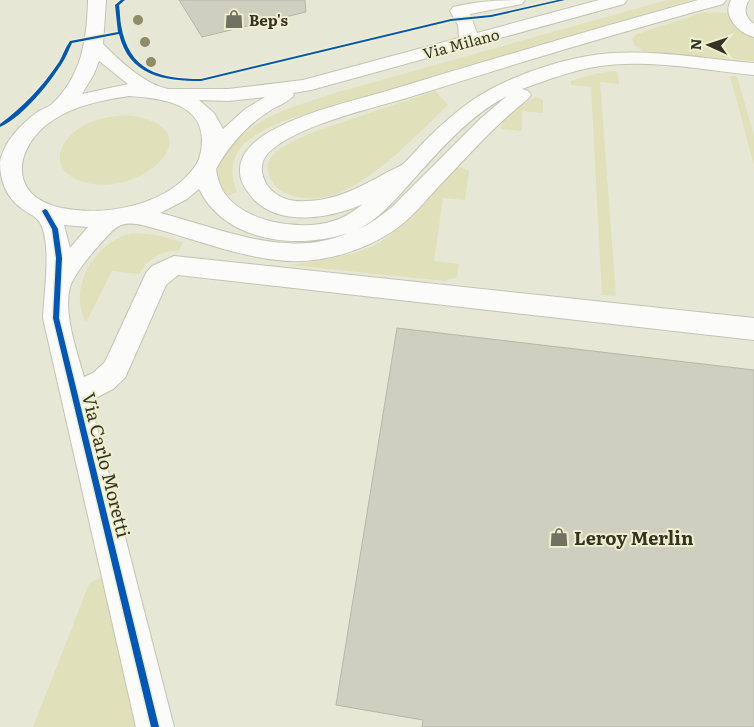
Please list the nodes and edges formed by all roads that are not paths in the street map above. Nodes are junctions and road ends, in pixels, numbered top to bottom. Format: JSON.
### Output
{"nodes":[{"id":1,"x":97,"y":0,"type":"edge"},
{"id":2,"x":516,"y":0,"type":"edge"},
{"id":3,"x":618,"y":0,"type":"edge"},
{"id":4,"x":717,"y":0,"type":"edge"},
{"id":5,"x":740,"y":0,"type":"edge"},
{"id":6,"x":754,"y":32,"type":"edge"},
{"id":7,"x":468,"y":42,"type":"junction"},
{"id":8,"x":94,"y":45,"type":"junction"},
{"id":9,"x":754,"y":69,"type":"edge"},
{"id":10,"x":557,"y":70,"type":"junction"},
{"id":11,"x":304,"y":86,"type":"junction"},
{"id":12,"x":159,"y":92,"type":"junction"},
{"id":13,"x":57,"y":109,"type":"junction"},
{"id":14,"x":30,"y":128,"type":"junction"},
{"id":15,"x":0,"y":153,"type":"edge"},
{"id":16,"x":208,"y":162,"type":"junction"},
{"id":17,"x":412,"y":168,"type":"junction"},
{"id":18,"x":0,"y":196,"type":"edge"},
{"id":19,"x":38,"y":208,"type":"junction"},
{"id":20,"x":121,"y":216,"type":"junction"},
{"id":21,"x":59,"y":285,"type":"junction"},
{"id":22,"x":754,"y":329,"type":"edge"},
{"id":23,"x":75,"y":395,"type":"junction"},
{"id":24,"x":155,"y":727,"type":"edge"}],
"edges":[{"from":1,"to":8,"type":"street"},
{"from":2,"to":7,"type":"street"},
{"from":3,"to":7,"type":"street","name":"Via Milano"},
{"from":4,"to":17,"type":"street"},
{"from":5,"to":6,"type":"street"},
{"from":7,"to":11,"type":"street","name":"Via Milano"},
{"from":8,"to":12,"type":"street"},
{"from":8,"to":13,"type":"street"},
{"from":9,"to":10,"type":"street"},
{"from":10,"to":17,"type":"street"},
{"from":10,"to":20,"type":"street"},
{"from":11,"to":12,"type":"street","name":"Via Milano"},
{"from":11,"to":16,"type":"street","name":"Via Milano"},
{"from":12,"to":13,"type":"street"},
{"from":12,"to":16,"type":"street"},
{"from":13,"to":14,"type":"street"},
{"from":14,"to":15,"type":"street"},
{"from":14,"to":19,"type":"street"},
{"from":16,"to":17,"type":"street"},
{"from":16,"to":20,"type":"street"},
{"from":18,"to":19,"type":"street"},
{"from":19,"to":20,"type":"street"},
{"from":19,"to":21,"type":"street","name":"Via Carlo Moretti"},
{"from":20,"to":21,"type":"street","name":"Via Carlo Moretti"},
{"from":21,"to":23,"type":"street","name":"Via Carlo Moretti"},
{"from":22,"to":23,"type":"street"},
{"from":23,"to":24,"type":"street","name":"Via Carlo Moretti"}]}
